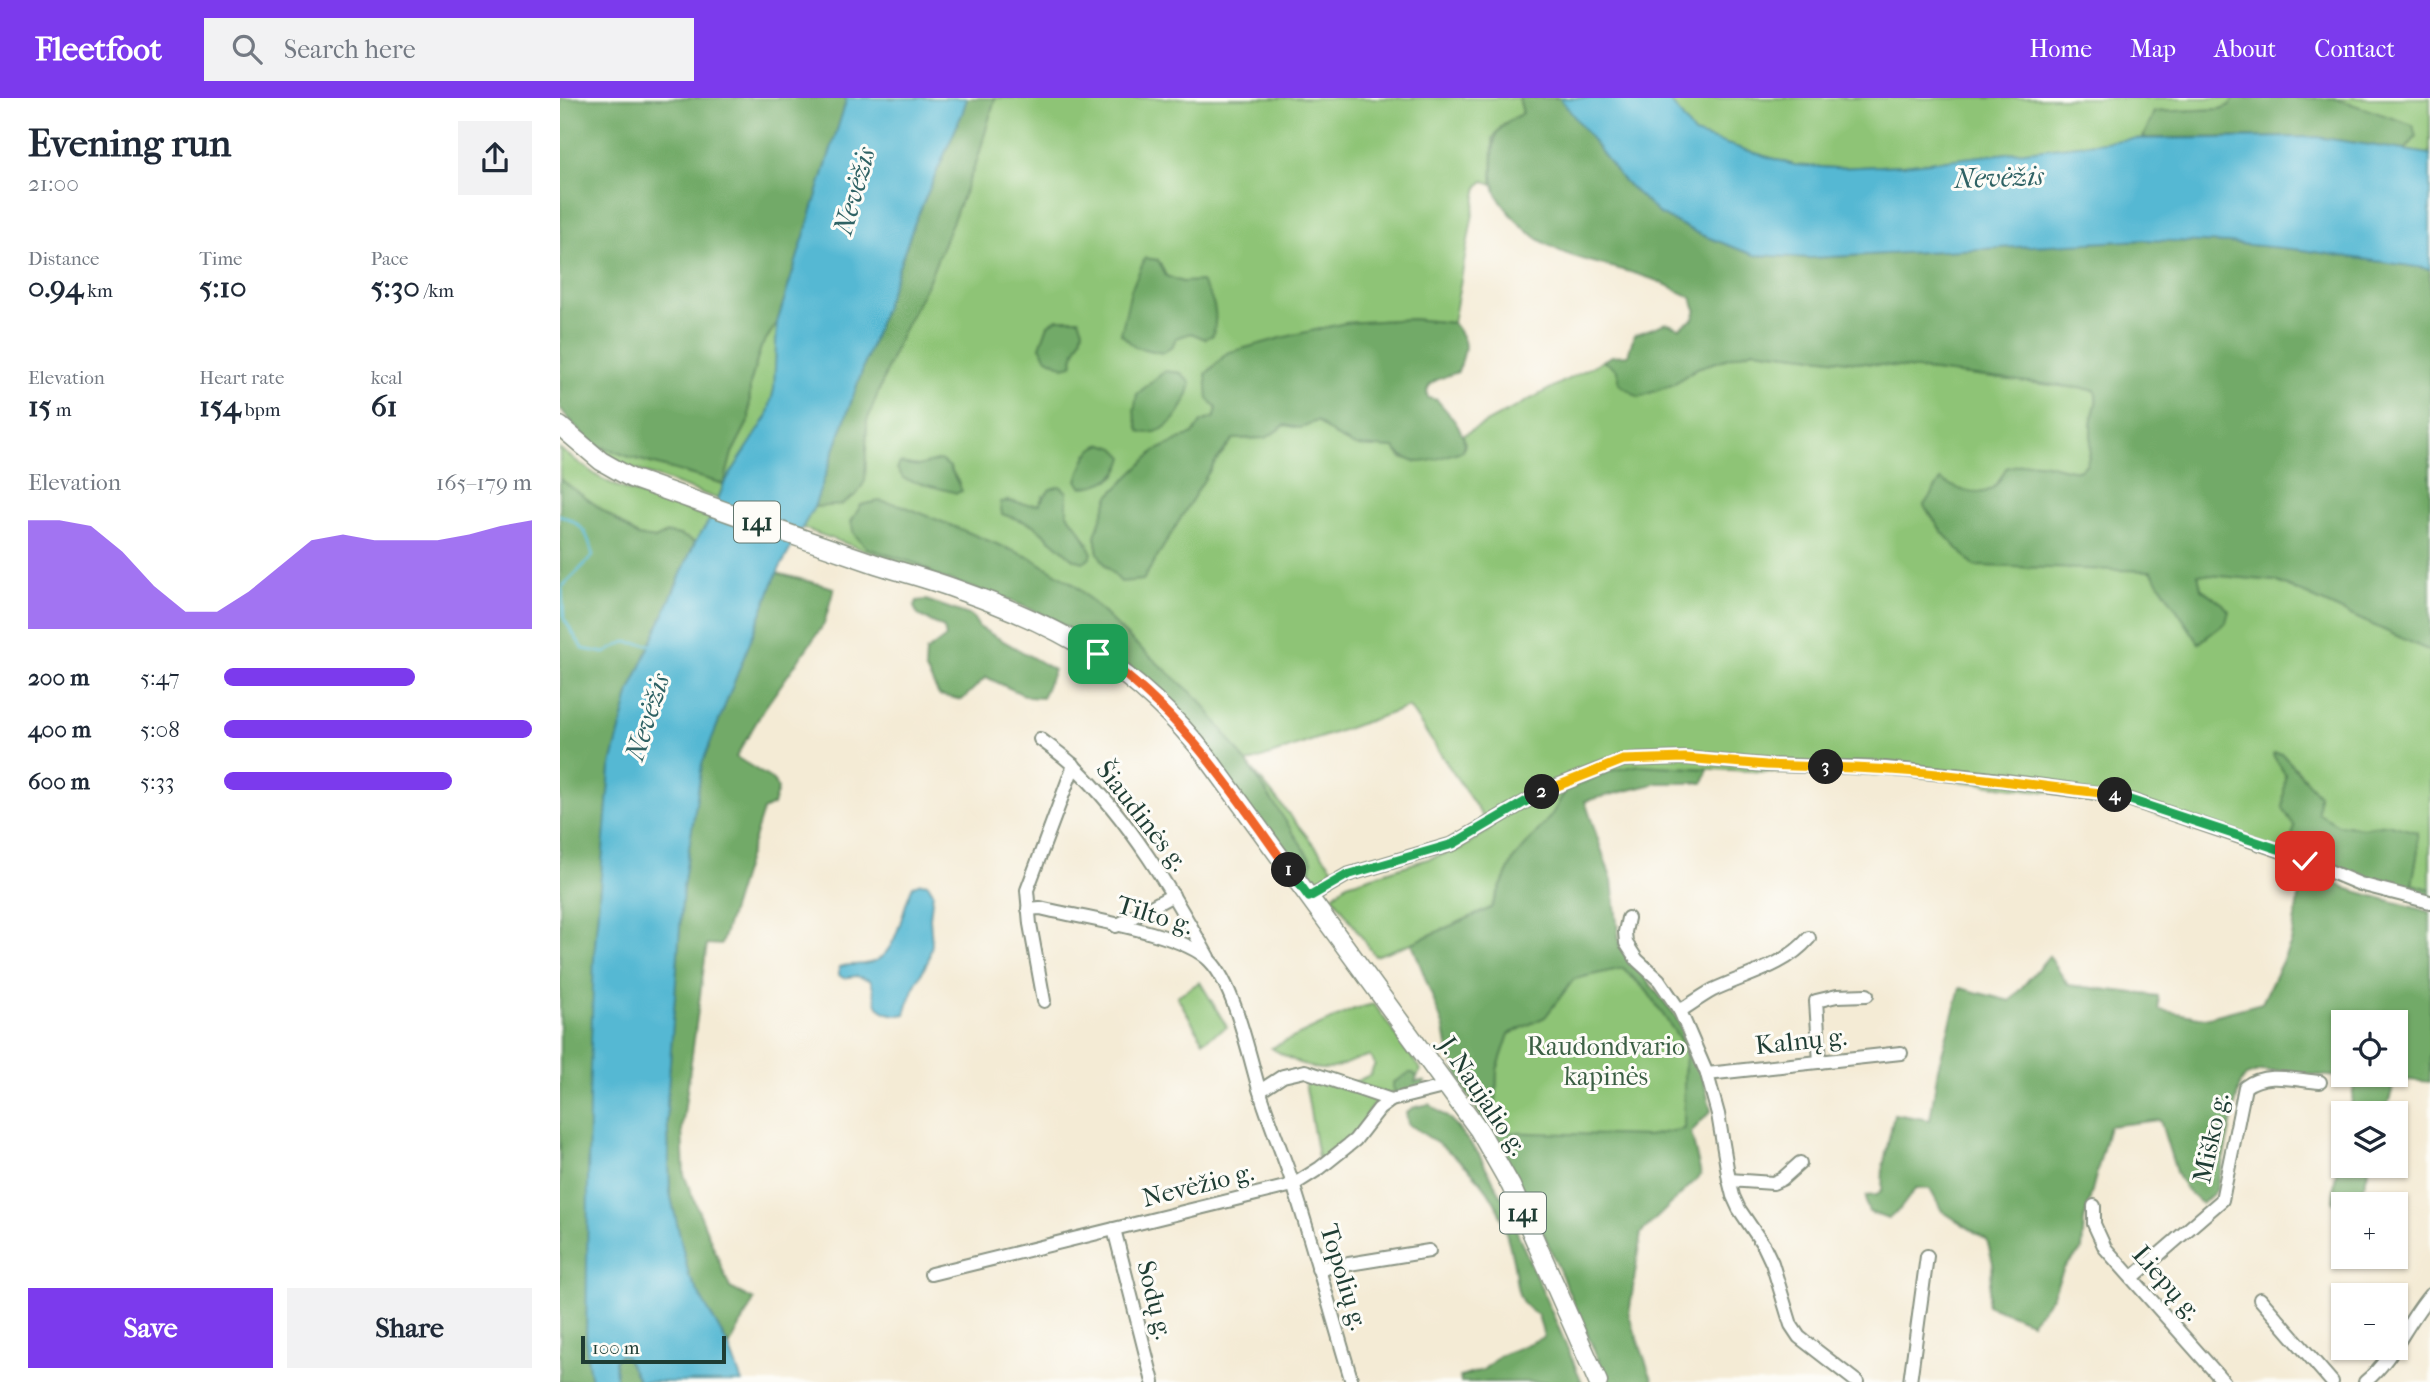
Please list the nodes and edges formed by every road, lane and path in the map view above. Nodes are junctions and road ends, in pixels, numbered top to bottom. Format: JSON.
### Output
{"nodes":[{"id":1,"x":560,"y":426,"type":"edge"},
{"id":2,"x":1040,"y":739,"type":"dead end"},
{"id":3,"x":1074,"y":765,"type":"junction"},
{"id":4,"x":1173,"y":895,"type":"junction"},
{"id":5,"x":1309,"y":897,"type":"junction"},
{"id":6,"x":2430,"y":902,"type":"edge"},
{"id":7,"x":1028,"y":909,"type":"junction"},
{"id":8,"x":1628,"y":918,"type":"dead end"},
{"id":9,"x":1116,"y":926,"type":"junction"},
{"id":10,"x":1809,"y":938,"type":"dead end"},
{"id":11,"x":1210,"y":960,"type":"junction"},
{"id":12,"x":1867,"y":995,"type":"dead end"},
{"id":13,"x":1044,"y":1001,"type":"dead end"},
{"id":14,"x":1681,"y":1011,"type":"junction"},
{"id":15,"x":1901,"y":1054,"type":"dead end"},
{"id":16,"x":1820,"y":1062,"type":"junction"},
{"id":17,"x":1707,"y":1074,"type":"junction"},
{"id":18,"x":2320,"y":1082,"type":"dead end"},
{"id":19,"x":1447,"y":1086,"type":"junction"},
{"id":20,"x":1260,"y":1091,"type":"junction"},
{"id":21,"x":1391,"y":1100,"type":"junction"},
{"id":22,"x":1800,"y":1163,"type":"dead end"},
{"id":23,"x":1728,"y":1180,"type":"junction"},
{"id":24,"x":1293,"y":1185,"type":"junction"},
{"id":25,"x":2094,"y":1206,"type":"dead end"},
{"id":26,"x":1114,"y":1229,"type":"junction"},
{"id":27,"x":1429,"y":1251,"type":"dead end"},
{"id":28,"x":1927,"y":1256,"type":"dead end"},
{"id":29,"x":1318,"y":1269,"type":"junction"},
{"id":30,"x":931,"y":1274,"type":"dead end"},
{"id":31,"x":2132,"y":1278,"type":"junction"},
{"id":32,"x":2430,"y":1295,"type":"edge"},
{"id":33,"x":2260,"y":1299,"type":"dead end"},
{"id":34,"x":1153,"y":1382,"type":"edge"},
{"id":35,"x":1352,"y":1382,"type":"edge"},
{"id":36,"x":1598,"y":1382,"type":"edge"},
{"id":37,"x":1857,"y":1382,"type":"edge"},
{"id":38,"x":1910,"y":1382,"type":"edge"},
{"id":39,"x":2224,"y":1382,"type":"edge"},
{"id":40,"x":2332,"y":1382,"type":"edge"},
{"id":41,"x":2365,"y":1382,"type":"edge"}],
"edges":[{"from":1,"to":5,"type":"main road","number":"141"},
{"from":2,"to":3,"type":"street","name":"Šiaudinės g."},
{"from":3,"to":4,"type":"street","name":"Šiaudinės g."},
{"from":3,"to":7,"type":"street"},
{"from":4,"to":9,"type":"street","name":"Šiaudinės g."},
{"from":4,"to":11,"type":"street","name":"Šiaudinės g."},
{"from":5,"to":6,"type":"street"},
{"from":5,"to":19,"type":"main road","name":"J. Naujalio g.","number":"141"},
{"from":7,"to":9,"type":"street","name":"Tilto g."},
{"from":7,"to":13,"type":"street"},
{"from":8,"to":14,"type":"street"},
{"from":9,"to":11,"type":"street","name":"Tilto g."},
{"from":10,"to":14,"type":"street"},
{"from":11,"to":20,"type":"street","name":"Tilto g."},
{"from":12,"to":16,"type":"street"},
{"from":14,"to":17,"type":"street"},
{"from":15,"to":16,"type":"street","name":"Kalnų g."},
{"from":16,"to":17,"type":"street","name":"Kalnų g."},
{"from":17,"to":23,"type":"street"},
{"from":18,"to":31,"type":"street","name":"Miško g."},
{"from":19,"to":21,"type":"street"},
{"from":19,"to":36,"type":"main road","name":"J. Naujalio g.","number":"141"},
{"from":20,"to":21,"type":"street"},
{"from":20,"to":24,"type":"street","name":"Tilto g."},
{"from":21,"to":24,"type":"street","name":"Nevėžio g."},
{"from":22,"to":23,"type":"street"},
{"from":23,"to":37,"type":"street"},
{"from":24,"to":26,"type":"street","name":"Nevėžio g."},
{"from":24,"to":29,"type":"street","name":"Topolių g."},
{"from":25,"to":31,"type":"street","name":"Liepų g."},
{"from":26,"to":30,"type":"street","name":"Nevėžio g."},
{"from":26,"to":34,"type":"street","name":"Sodų g."},
{"from":27,"to":29,"type":"street"},
{"from":28,"to":38,"type":"street"},
{"from":29,"to":35,"type":"street","name":"Topolių g."},
{"from":31,"to":39,"type":"street","name":"Liepų g."},
{"from":32,"to":41,"type":"street"},
{"from":33,"to":40,"type":"street"}]}
